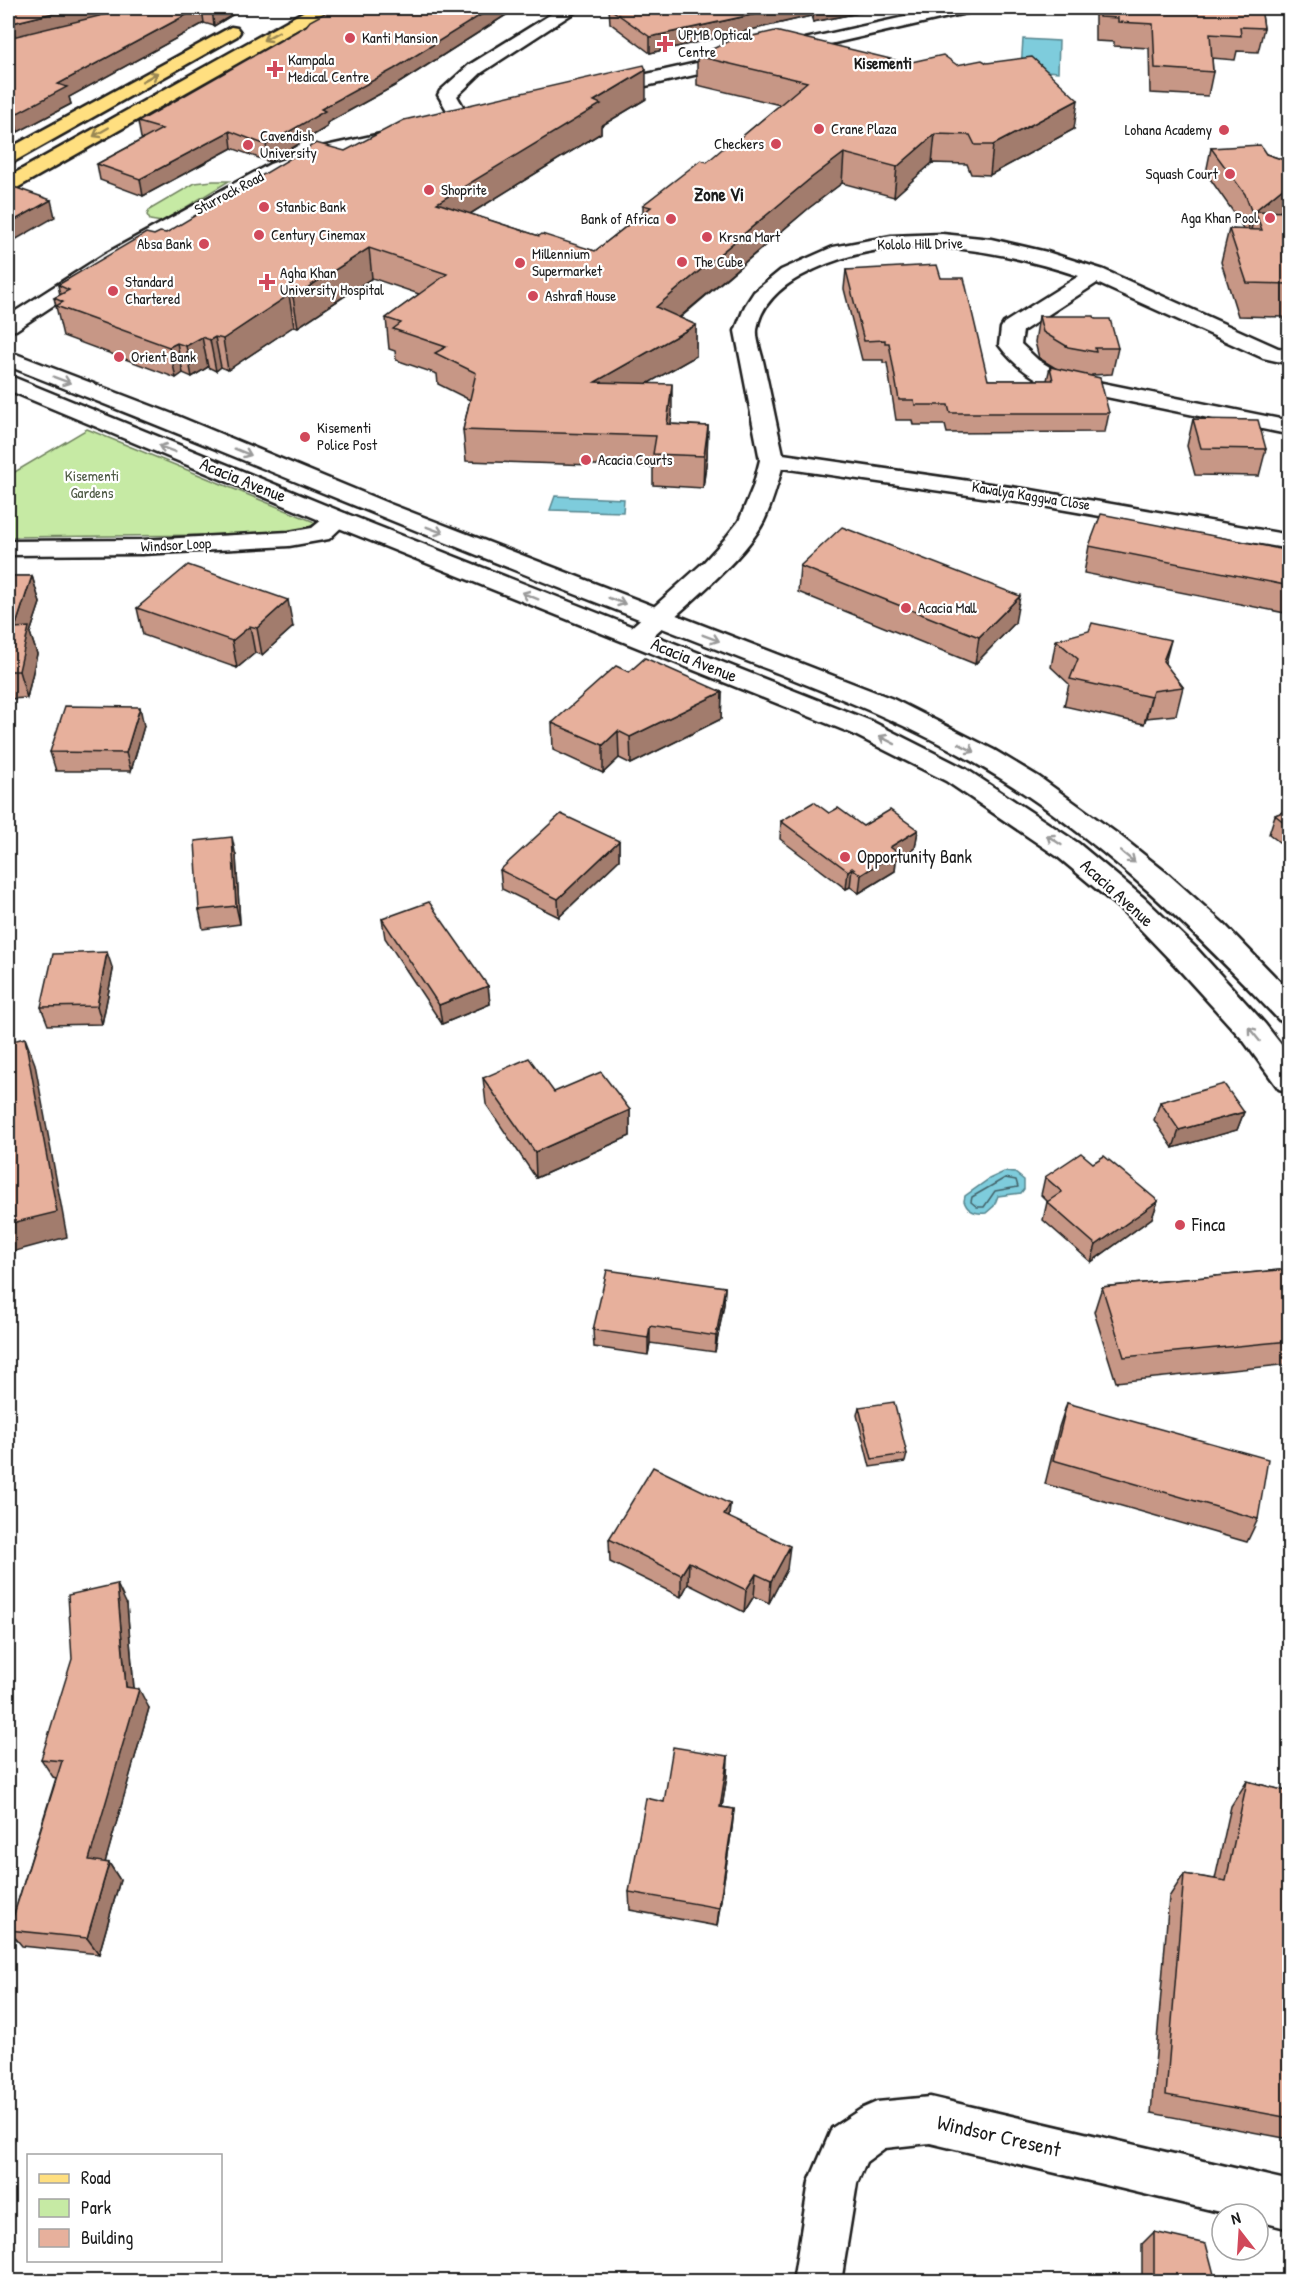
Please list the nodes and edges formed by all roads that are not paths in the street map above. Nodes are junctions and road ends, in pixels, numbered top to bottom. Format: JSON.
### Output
{"nodes":[{"id":1,"x":572,"y":8,"type":"edge"},
{"id":2,"x":966,"y":8,"type":"edge"},
{"id":3,"x":313,"y":9,"type":"edge"},
{"id":4,"x":245,"y":25,"type":"dead end"},
{"id":5,"x":581,"y":95,"type":"edge"},
{"id":6,"x":484,"y":116,"type":"edge"},
{"id":7,"x":418,"y":131,"type":"edge"},
{"id":8,"x":8,"y":157,"type":"edge"},
{"id":9,"x":8,"y":185,"type":"edge"},
{"id":10,"x":1097,"y":274,"type":"junction"},
{"id":11,"x":8,"y":325,"type":"edge"},
{"id":12,"x":1290,"y":357,"type":"edge"},
{"id":13,"x":8,"y":358,"type":"edge"},
{"id":14,"x":8,"y":382,"type":"edge"},
{"id":15,"x":1282,"y":426,"type":"dead end"},
{"id":16,"x":771,"y":460,"type":"junction"},
{"id":17,"x":338,"y":519,"type":"junction"},
{"id":18,"x":1290,"y":542,"type":"edge"},
{"id":19,"x":8,"y":548,"type":"edge"},
{"id":20,"x":656,"y":617,"type":"junction"},
{"id":21,"x":636,"y":637,"type":"junction"},
{"id":22,"x":1290,"y":1012,"type":"edge"},
{"id":23,"x":1290,"y":1080,"type":"edge"},
{"id":24,"x":1290,"y":2205,"type":"edge"},
{"id":25,"x":817,"y":2282,"type":"edge"}],
"edges":[{"from":1,"to":6,"type":"street"},
{"from":2,"to":5,"type":"street"},
{"from":3,"to":9,"type":"main road","one_way":true},
{"from":8,"to":4,"type":"main road","one_way":true},
{"from":7,"to":11,"type":"street","name":"Sturrock Road"},
{"from":10,"to":12,"type":"street","name":"Kololo Hill Drive"},
{"from":10,"to":15,"type":"street"},
{"from":10,"to":16,"type":"street","name":"Kololo Hill Drive"},
{"from":13,"to":20,"type":"street","name":"Acacia Avenue","one_way":true},
{"from":17,"to":14,"type":"street","name":"Acacia Avenue","one_way":true},
{"from":16,"to":18,"type":"street","name":"Kawalya Kaggwa Close"},
{"from":16,"to":20,"type":"street","name":"Kololo Hill Drive"},
{"from":17,"to":19,"type":"street","name":"Windsor Loop"},
{"from":21,"to":17,"type":"street","name":"Acacia Avenue","one_way":true},
{"from":20,"to":21,"type":"street","name":"Kololo Hill Drive"},
{"from":20,"to":22,"type":"street","name":"Acacia Avenue","one_way":true},
{"from":23,"to":21,"type":"street","name":"Acacia Avenue","one_way":true},
{"from":24,"to":25,"type":"street","name":"Windsor Cresent"}]}
